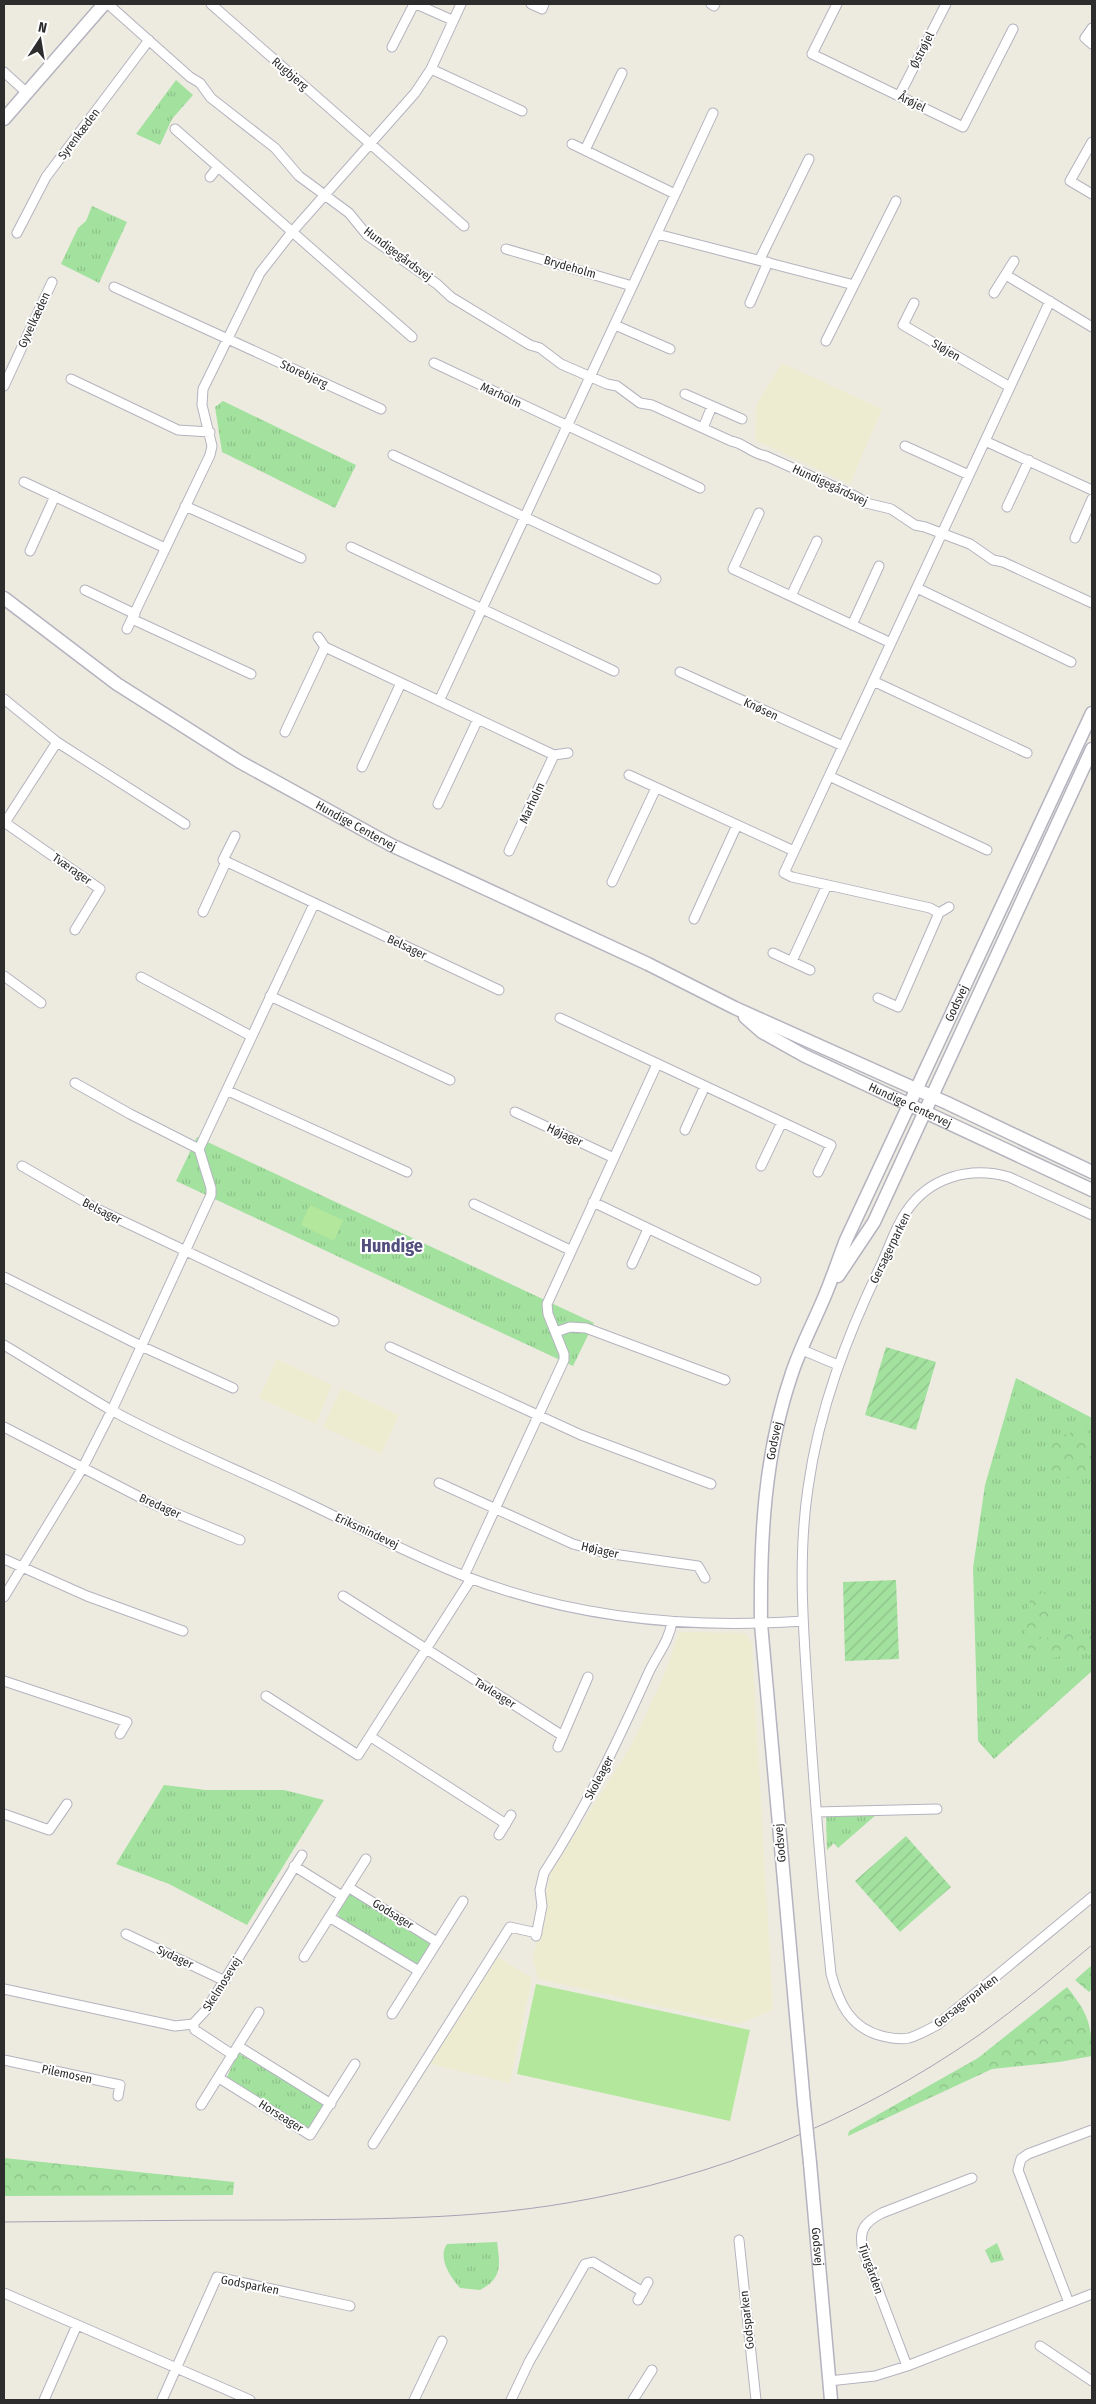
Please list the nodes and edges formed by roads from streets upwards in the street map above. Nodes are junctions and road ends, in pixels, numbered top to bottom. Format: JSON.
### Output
{"nodes":[{"id":1,"x":104,"y":4,"type":"edge"},
{"id":2,"x":108,"y":4,"type":"edge"},
{"id":3,"x":211,"y":4,"type":"edge"},
{"id":4,"x":415,"y":4,"type":"edge"},
{"id":5,"x":461,"y":4,"type":"edge"},
{"id":6,"x":531,"y":4,"type":"edge"},
{"id":7,"x":544,"y":4,"type":"edge"},
{"id":8,"x":710,"y":4,"type":"edge"},
{"id":9,"x":715,"y":4,"type":"edge"},
{"id":10,"x":837,"y":4,"type":"edge"},
{"id":11,"x":946,"y":4,"type":"edge"},
{"id":12,"x":452,"y":20,"type":"junction"},
{"id":13,"x":1092,"y":28,"type":"edge"},
{"id":14,"x":1012,"y":29,"type":"dead end"},
{"id":15,"x":149,"y":40,"type":"junction"},
{"id":16,"x":1092,"y":44,"type":"edge"},
{"id":17,"x":392,"y":47,"type":"dead end"},
{"id":18,"x":431,"y":69,"type":"junction"},
{"id":19,"x":4,"y":72,"type":"edge"},
{"id":20,"x":622,"y":73,"type":"dead end"},
{"id":21,"x":27,"y":93,"type":"junction"},
{"id":22,"x":899,"y":96,"type":"junction"},
{"id":23,"x":522,"y":111,"type":"dead end"},
{"id":24,"x":713,"y":113,"type":"dead end"},
{"id":25,"x":4,"y":119,"type":"edge"},
{"id":26,"x":175,"y":130,"type":"dead end"},
{"id":27,"x":1092,"y":142,"type":"edge"},
{"id":28,"x":369,"y":143,"type":"junction"},
{"id":29,"x":572,"y":144,"type":"dead end"},
{"id":30,"x":584,"y":150,"type":"junction"},
{"id":31,"x":809,"y":159,"type":"dead end"},
{"id":32,"x":218,"y":167,"type":"junction"},
{"id":33,"x":210,"y":177,"type":"dead end"},
{"id":34,"x":675,"y":194,"type":"junction"},
{"id":35,"x":1092,"y":194,"type":"edge"},
{"id":36,"x":325,"y":195,"type":"junction"},
{"id":37,"x":896,"y":201,"type":"dead end"},
{"id":38,"x":464,"y":226,"type":"dead end"},
{"id":39,"x":292,"y":232,"type":"junction"},
{"id":40,"x":18,"y":233,"type":"dead end"},
{"id":41,"x":657,"y":234,"type":"junction"},
{"id":42,"x":506,"y":249,"type":"dead end"},
{"id":43,"x":764,"y":260,"type":"junction"},
{"id":44,"x":1014,"y":261,"type":"dead end"},
{"id":45,"x":1006,"y":275,"type":"junction"},
{"id":46,"x":52,"y":282,"type":"dead end"},
{"id":47,"x":854,"y":285,"type":"junction"},
{"id":48,"x":632,"y":286,"type":"junction"},
{"id":49,"x":114,"y":287,"type":"dead end"},
{"id":50,"x":994,"y":293,"type":"dead end"},
{"id":51,"x":1050,"y":301,"type":"junction"},
{"id":52,"x":750,"y":303,"type":"dead end"},
{"id":53,"x":914,"y":303,"type":"dead end"},
{"id":54,"x":615,"y":325,"type":"junction"},
{"id":55,"x":1092,"y":327,"type":"edge"},
{"id":56,"x":412,"y":337,"type":"dead end"},
{"id":57,"x":228,"y":339,"type":"junction"},
{"id":58,"x":826,"y":341,"type":"dead end"},
{"id":59,"x":670,"y":349,"type":"dead end"},
{"id":60,"x":434,"y":363,"type":"dead end"},
{"id":61,"x":591,"y":377,"type":"junction"},
{"id":62,"x":71,"y":380,"type":"dead end"},
{"id":63,"x":4,"y":386,"type":"edge"},
{"id":64,"x":1010,"y":387,"type":"junction"},
{"id":65,"x":685,"y":394,"type":"dead end"},
{"id":66,"x":712,"y":406,"type":"junction"},
{"id":67,"x":381,"y":409,"type":"dead end"},
{"id":68,"x":742,"y":419,"type":"dead end"},
{"id":69,"x":568,"y":426,"type":"junction"},
{"id":70,"x":703,"y":428,"type":"junction"},
{"id":71,"x":210,"y":432,"type":"junction"},
{"id":72,"x":985,"y":441,"type":"junction"},
{"id":73,"x":905,"y":446,"type":"dead end"},
{"id":74,"x":393,"y":455,"type":"dead end"},
{"id":75,"x":1028,"y":460,"type":"junction"},
{"id":76,"x":970,"y":475,"type":"junction"},
{"id":77,"x":24,"y":482,"type":"dead end"},
{"id":78,"x":700,"y":488,"type":"dead end"},
{"id":79,"x":1092,"y":490,"type":"edge"},
{"id":80,"x":55,"y":496,"type":"junction"},
{"id":81,"x":1092,"y":499,"type":"edge"},
{"id":82,"x":185,"y":506,"type":"junction"},
{"id":83,"x":1007,"y":507,"type":"dead end"},
{"id":84,"x":759,"y":513,"type":"dead end"},
{"id":85,"x":525,"y":517,"type":"junction"},
{"id":86,"x":942,"y":534,"type":"junction"},
{"id":87,"x":1074,"y":538,"type":"dead end"},
{"id":88,"x":817,"y":541,"type":"dead end"},
{"id":89,"x":350,"y":547,"type":"dead end"},
{"id":90,"x":165,"y":548,"type":"junction"},
{"id":91,"x":30,"y":551,"type":"dead end"},
{"id":92,"x":301,"y":558,"type":"dead end"},
{"id":93,"x":879,"y":566,"type":"dead end"},
{"id":94,"x":656,"y":579,"type":"dead end"},
{"id":95,"x":917,"y":588,"type":"junction"},
{"id":96,"x":85,"y":590,"type":"dead end"},
{"id":97,"x":791,"y":596,"type":"junction"},
{"id":98,"x":4,"y":598,"type":"edge"},
{"id":99,"x":1092,"y":603,"type":"edge"},
{"id":100,"x":482,"y":609,"type":"junction"},
{"id":101,"x":133,"y":617,"type":"junction"},
{"id":102,"x":852,"y":625,"type":"junction"},
{"id":103,"x":127,"y":629,"type":"dead end"},
{"id":104,"x":318,"y":637,"type":"dead end"},
{"id":105,"x":891,"y":643,"type":"junction"},
{"id":106,"x":324,"y":647,"type":"junction"},
{"id":107,"x":1071,"y":662,"type":"dead end"},
{"id":108,"x":614,"y":671,"type":"dead end"},
{"id":109,"x":680,"y":672,"type":"dead end"},
{"id":110,"x":251,"y":674,"type":"dead end"},
{"id":111,"x":873,"y":682,"type":"junction"},
{"id":112,"x":401,"y":683,"type":"junction"},
{"id":113,"x":4,"y":699,"type":"edge"},
{"id":114,"x":439,"y":701,"type":"junction"},
{"id":115,"x":1092,"y":713,"type":"edge"},
{"id":116,"x":478,"y":719,"type":"junction"},
{"id":117,"x":285,"y":732,"type":"dead end"},
{"id":118,"x":57,"y":742,"type":"junction"},
{"id":119,"x":843,"y":746,"type":"junction"},
{"id":120,"x":1092,"y":750,"type":"edge"},
{"id":121,"x":1027,"y":753,"type":"dead end"},
{"id":122,"x":568,"y":754,"type":"dead end"},
{"id":123,"x":554,"y":755,"type":"junction"},
{"id":124,"x":362,"y":767,"type":"dead end"},
{"id":125,"x":629,"y":775,"type":"dead end"},
{"id":126,"x":829,"y":776,"type":"junction"},
{"id":127,"x":656,"y":788,"type":"junction"},
{"id":128,"x":438,"y":804,"type":"dead end"},
{"id":129,"x":4,"y":823,"type":"edge"},
{"id":130,"x":186,"y":824,"type":"dead end"},
{"id":131,"x":737,"y":825,"type":"junction"},
{"id":132,"x":235,"y":836,"type":"dead end"},
{"id":133,"x":987,"y":850,"type":"dead end"},
{"id":134,"x":509,"y":852,"type":"dead end"},
{"id":135,"x":794,"y":852,"type":"junction"},
{"id":136,"x":226,"y":862,"type":"junction"},
{"id":137,"x":612,"y":882,"type":"dead end"},
{"id":138,"x":827,"y":885,"type":"junction"},
{"id":139,"x":314,"y":904,"type":"junction"},
{"id":140,"x":949,"y":907,"type":"dead end"},
{"id":141,"x":203,"y":912,"type":"dead end"},
{"id":142,"x":939,"y":913,"type":"junction"},
{"id":143,"x":694,"y":919,"type":"dead end"},
{"id":144,"x":75,"y":930,"type":"dead end"},
{"id":145,"x":773,"y":953,"type":"dead end"},
{"id":146,"x":792,"y":961,"type":"junction"},
{"id":147,"x":810,"y":970,"type":"dead end"},
{"id":148,"x":4,"y":976,"type":"edge"},
{"id":149,"x":141,"y":977,"type":"dead end"},
{"id":150,"x":499,"y":990,"type":"dead end"},
{"id":151,"x":270,"y":996,"type":"junction"},
{"id":152,"x":878,"y":998,"type":"dead end"},
{"id":153,"x":41,"y":1003,"type":"dead end"},
{"id":154,"x":735,"y":1008,"type":"junction"},
{"id":155,"x":560,"y":1018,"type":"dead end"},
{"id":156,"x":251,"y":1036,"type":"junction"},
{"id":157,"x":657,"y":1064,"type":"junction"},
{"id":158,"x":450,"y":1080,"type":"dead end"},
{"id":159,"x":75,"y":1083,"type":"dead end"},
{"id":160,"x":705,"y":1086,"type":"junction"},
{"id":161,"x":916,"y":1090,"type":"junction"},
{"id":162,"x":228,"y":1091,"type":"junction"},
{"id":163,"x":932,"y":1096,"type":"junction"},
{"id":164,"x":909,"y":1104,"type":"junction"},
{"id":165,"x":516,"y":1112,"type":"dead end"},
{"id":166,"x":926,"y":1112,"type":"junction"},
{"id":167,"x":782,"y":1122,"type":"junction"},
{"id":168,"x":685,"y":1130,"type":"dead end"},
{"id":169,"x":200,"y":1149,"type":"junction"},
{"id":170,"x":614,"y":1158,"type":"junction"},
{"id":171,"x":22,"y":1166,"type":"dead end"},
{"id":172,"x":761,"y":1166,"type":"dead end"},
{"id":173,"x":407,"y":1172,"type":"dead end"},
{"id":174,"x":818,"y":1172,"type":"dead end"},
{"id":175,"x":1092,"y":1172,"type":"edge"},
{"id":176,"x":1092,"y":1190,"type":"edge"},
{"id":177,"x":593,"y":1202,"type":"junction"},
{"id":178,"x":474,"y":1204,"type":"dead end"},
{"id":179,"x":1092,"y":1215,"type":"edge"},
{"id":180,"x":648,"y":1228,"type":"junction"},
{"id":181,"x":186,"y":1250,"type":"junction"},
{"id":182,"x":570,"y":1250,"type":"junction"},
{"id":183,"x":632,"y":1264,"type":"dead end"},
{"id":184,"x":4,"y":1277,"type":"edge"},
{"id":185,"x":756,"y":1280,"type":"dead end"},
{"id":186,"x":825,"y":1295,"type":"junction"},
{"id":187,"x":334,"y":1321,"type":"dead end"},
{"id":188,"x":556,"y":1332,"type":"junction"},
{"id":189,"x":4,"y":1345,"type":"edge"},
{"id":190,"x":141,"y":1346,"type":"junction"},
{"id":191,"x":390,"y":1347,"type":"dead end"},
{"id":192,"x":800,"y":1349,"type":"junction"},
{"id":193,"x":838,"y":1365,"type":"junction"},
{"id":194,"x":725,"y":1380,"type":"dead end"},
{"id":195,"x":233,"y":1388,"type":"dead end"},
{"id":196,"x":112,"y":1410,"type":"junction"},
{"id":197,"x":539,"y":1416,"type":"junction"},
{"id":198,"x":4,"y":1427,"type":"edge"},
{"id":199,"x":82,"y":1468,"type":"junction"},
{"id":200,"x":439,"y":1483,"type":"dead end"},
{"id":201,"x":711,"y":1484,"type":"dead end"},
{"id":202,"x":495,"y":1510,"type":"junction"},
{"id":203,"x":240,"y":1540,"type":"dead end"},
{"id":204,"x":4,"y":1558,"type":"edge"},
{"id":205,"x":22,"y":1568,"type":"junction"},
{"id":206,"x":468,"y":1577,"type":"junction"},
{"id":207,"x":705,"y":1578,"type":"dead end"},
{"id":208,"x":344,"y":1596,"type":"dead end"},
{"id":209,"x":4,"y":1597,"type":"edge"},
{"id":210,"x":803,"y":1621,"type":"junction"},
{"id":211,"x":672,"y":1622,"type":"junction"},
{"id":212,"x":761,"y":1624,"type":"junction"},
{"id":213,"x":183,"y":1631,"type":"dead end"},
{"id":214,"x":427,"y":1650,"type":"junction"},
{"id":215,"x":588,"y":1677,"type":"dead end"},
{"id":216,"x":4,"y":1681,"type":"edge"},
{"id":217,"x":266,"y":1696,"type":"dead end"},
{"id":218,"x":120,"y":1734,"type":"dead end"},
{"id":219,"x":563,"y":1736,"type":"junction"},
{"id":220,"x":371,"y":1737,"type":"junction"},
{"id":221,"x":558,"y":1747,"type":"dead end"},
{"id":222,"x":67,"y":1804,"type":"dead end"},
{"id":223,"x":937,"y":1809,"type":"dead end"},
{"id":224,"x":816,"y":1812,"type":"junction"},
{"id":225,"x":4,"y":1814,"type":"edge"},
{"id":226,"x":511,"y":1815,"type":"dead end"},
{"id":227,"x":506,"y":1824,"type":"junction"},
{"id":228,"x":499,"y":1835,"type":"dead end"},
{"id":229,"x":302,"y":1855,"type":"dead end"},
{"id":230,"x":366,"y":1859,"type":"dead end"},
{"id":231,"x":294,"y":1866,"type":"junction"},
{"id":232,"x":348,"y":1886,"type":"junction"},
{"id":233,"x":342,"y":1896,"type":"junction"},
{"id":234,"x":1092,"y":1897,"type":"edge"},
{"id":235,"x":463,"y":1901,"type":"dead end"},
{"id":236,"x":329,"y":1917,"type":"junction"},
{"id":237,"x":126,"y":1934,"type":"dead end"},
{"id":238,"x":437,"y":1942,"type":"junction"},
{"id":239,"x":304,"y":1957,"type":"dead end"},
{"id":240,"x":419,"y":1972,"type":"junction"},
{"id":241,"x":225,"y":1980,"type":"junction"},
{"id":242,"x":4,"y":1989,"type":"edge"},
{"id":243,"x":259,"y":2012,"type":"dead end"},
{"id":244,"x":392,"y":2014,"type":"dead end"},
{"id":245,"x":194,"y":2024,"type":"junction"},
{"id":246,"x":238,"y":2046,"type":"junction"},
{"id":247,"x":233,"y":2055,"type":"junction"},
{"id":248,"x":4,"y":2060,"type":"edge"},
{"id":249,"x":355,"y":2064,"type":"dead end"},
{"id":250,"x":220,"y":2078,"type":"junction"},
{"id":251,"x":118,"y":2096,"type":"dead end"},
{"id":252,"x":331,"y":2104,"type":"junction"},
{"id":253,"x":201,"y":2105,"type":"dead end"},
{"id":254,"x":1092,"y":2130,"type":"edge"},
{"id":255,"x":373,"y":2144,"type":"dead end"},
{"id":256,"x":972,"y":2178,"type":"dead end"},
{"id":257,"x":739,"y":2240,"type":"dead end"},
{"id":258,"x":648,"y":2282,"type":"dead end"},
{"id":259,"x":4,"y":2293,"type":"edge"},
{"id":260,"x":1092,"y":2294,"type":"edge"},
{"id":261,"x":1069,"y":2303,"type":"junction"},
{"id":262,"x":350,"y":2306,"type":"dead end"},
{"id":263,"x":77,"y":2325,"type":"junction"},
{"id":264,"x":442,"y":2341,"type":"dead end"},
{"id":265,"x":1040,"y":2346,"type":"dead end"},
{"id":266,"x":908,"y":2366,"type":"junction"},
{"id":267,"x":176,"y":2368,"type":"junction"},
{"id":268,"x":652,"y":2370,"type":"dead end"},
{"id":269,"x":830,"y":2381,"type":"junction"},
{"id":270,"x":1092,"y":2381,"type":"edge"},
{"id":271,"x":44,"y":2400,"type":"edge"},
{"id":272,"x":162,"y":2400,"type":"edge"},
{"id":273,"x":250,"y":2400,"type":"edge"},
{"id":274,"x":414,"y":2400,"type":"edge"},
{"id":275,"x":511,"y":2400,"type":"edge"},
{"id":276,"x":633,"y":2400,"type":"edge"},
{"id":277,"x":756,"y":2400,"type":"edge"},
{"id":278,"x":832,"y":2400,"type":"edge"}],
"edges":[{"from":1,"to":21,"type":"street"},
{"from":2,"to":15,"type":"street","name":"Hundigegårdsvej"},
{"from":3,"to":28,"type":"street","name":"Rugbjerg"},
{"from":4,"to":12,"type":"street"},
{"from":4,"to":17,"type":"street"},
{"from":5,"to":12,"type":"street"},
{"from":6,"to":7,"type":"street"},
{"from":8,"to":9,"type":"street"},
{"from":10,"to":22,"type":"street","name":"Årøjel"},
{"from":11,"to":22,"type":"street","name":"Østrøjel"},
{"from":12,"to":18,"type":"street"},
{"from":13,"to":16,"type":"street"},
{"from":14,"to":22,"type":"street","name":"Årøjel"},
{"from":15,"to":36,"type":"street","name":"Hundigegårdsvej"},
{"from":15,"to":40,"type":"street","name":"Syrenkæden"},
{"from":18,"to":23,"type":"street"},
{"from":18,"to":28,"type":"street"},
{"from":19,"to":21,"type":"street"},
{"from":20,"to":30,"type":"street"},
{"from":21,"to":25,"type":"street"},
{"from":24,"to":34,"type":"street"},
{"from":26,"to":32,"type":"street"},
{"from":27,"to":35,"type":"street"},
{"from":28,"to":36,"type":"street"},
{"from":28,"to":38,"type":"street","name":"Rugbjerg"},
{"from":29,"to":30,"type":"street"},
{"from":30,"to":34,"type":"street"},
{"from":31,"to":43,"type":"street"},
{"from":32,"to":33,"type":"street"},
{"from":32,"to":39,"type":"street"},
{"from":34,"to":41,"type":"street"},
{"from":36,"to":39,"type":"street"},
{"from":36,"to":61,"type":"street","name":"Hundigegårdsvej"},
{"from":37,"to":47,"type":"street"},
{"from":39,"to":56,"type":"street"},
{"from":39,"to":57,"type":"street"},
{"from":41,"to":43,"type":"street"},
{"from":41,"to":48,"type":"street"},
{"from":42,"to":48,"type":"street","name":"Brydeholm"},
{"from":43,"to":47,"type":"street"},
{"from":43,"to":52,"type":"street"},
{"from":44,"to":45,"type":"street"},
{"from":45,"to":50,"type":"street"},
{"from":45,"to":51,"type":"street"},
{"from":46,"to":63,"type":"street","name":"Gyvelkæden"},
{"from":47,"to":58,"type":"street"},
{"from":48,"to":54,"type":"street"},
{"from":49,"to":57,"type":"street","name":"Storebjerg"},
{"from":51,"to":55,"type":"street"},
{"from":51,"to":64,"type":"street"},
{"from":53,"to":64,"type":"street","name":"Sløjen"},
{"from":54,"to":59,"type":"street"},
{"from":54,"to":61,"type":"street"},
{"from":57,"to":67,"type":"street","name":"Storebjerg"},
{"from":57,"to":71,"type":"street"},
{"from":60,"to":69,"type":"street","name":"Marholm"},
{"from":61,"to":69,"type":"street"},
{"from":61,"to":70,"type":"street","name":"Hundigegårdsvej"},
{"from":62,"to":71,"type":"street"},
{"from":64,"to":72,"type":"street"},
{"from":65,"to":66,"type":"street"},
{"from":66,"to":68,"type":"street"},
{"from":66,"to":70,"type":"street"},
{"from":69,"to":78,"type":"street","name":"Marholm"},
{"from":69,"to":85,"type":"street"},
{"from":70,"to":86,"type":"street","name":"Hundigegårdsvej"},
{"from":71,"to":82,"type":"street"},
{"from":72,"to":75,"type":"street"},
{"from":72,"to":76,"type":"street"},
{"from":73,"to":76,"type":"street"},
{"from":74,"to":85,"type":"street"},
{"from":75,"to":79,"type":"street"},
{"from":75,"to":83,"type":"street"},
{"from":76,"to":86,"type":"street"},
{"from":77,"to":80,"type":"street"},
{"from":80,"to":90,"type":"street"},
{"from":80,"to":91,"type":"street"},
{"from":81,"to":87,"type":"street"},
{"from":82,"to":90,"type":"street"},
{"from":82,"to":92,"type":"street"},
{"from":84,"to":97,"type":"street"},
{"from":85,"to":94,"type":"street"},
{"from":85,"to":100,"type":"street"},
{"from":86,"to":95,"type":"street"},
{"from":86,"to":99,"type":"street","name":"Hundigegårdsvej"},
{"from":88,"to":97,"type":"street"},
{"from":89,"to":100,"type":"street"},
{"from":90,"to":101,"type":"street"},
{"from":93,"to":102,"type":"street"},
{"from":95,"to":105,"type":"street"},
{"from":95,"to":107,"type":"street"},
{"from":96,"to":101,"type":"street"},
{"from":97,"to":102,"type":"street"},
{"from":98,"to":154,"type":"street","name":"Hundige Centervej"},
{"from":100,"to":108,"type":"street"},
{"from":100,"to":114,"type":"street"},
{"from":101,"to":103,"type":"street"},
{"from":101,"to":110,"type":"street"},
{"from":102,"to":105,"type":"street"},
{"from":104,"to":106,"type":"street"},
{"from":105,"to":111,"type":"street"},
{"from":106,"to":112,"type":"street"},
{"from":106,"to":117,"type":"street"},
{"from":109,"to":119,"type":"street","name":"Knøsen"},
{"from":111,"to":119,"type":"street"},
{"from":111,"to":121,"type":"street"},
{"from":112,"to":114,"type":"street"},
{"from":112,"to":124,"type":"street"},
{"from":113,"to":118,"type":"street"},
{"from":114,"to":116,"type":"street"},
{"from":115,"to":161,"type":"street","name":"Godsvej"},
{"from":116,"to":123,"type":"street"},
{"from":116,"to":128,"type":"street"},
{"from":118,"to":129,"type":"street","name":"Tværager"},
{"from":118,"to":130,"type":"street"},
{"from":119,"to":126,"type":"street"},
{"from":120,"to":163,"type":"street","name":"Godsvej"},
{"from":122,"to":123,"type":"street"},
{"from":123,"to":134,"type":"street","name":"Marholm"},
{"from":125,"to":127,"type":"street"},
{"from":126,"to":133,"type":"street"},
{"from":126,"to":135,"type":"street"},
{"from":127,"to":131,"type":"street"},
{"from":127,"to":137,"type":"street"},
{"from":129,"to":144,"type":"street","name":"Tværager"},
{"from":131,"to":135,"type":"street"},
{"from":131,"to":143,"type":"street"},
{"from":132,"to":136,"type":"street"},
{"from":135,"to":138,"type":"street"},
{"from":136,"to":139,"type":"street","name":"Belsager"},
{"from":136,"to":141,"type":"street"},
{"from":138,"to":142,"type":"street"},
{"from":138,"to":146,"type":"street"},
{"from":139,"to":150,"type":"street","name":"Belsager"},
{"from":139,"to":151,"type":"street"},
{"from":140,"to":142,"type":"street"},
{"from":142,"to":152,"type":"street"},
{"from":145,"to":146,"type":"street"},
{"from":146,"to":147,"type":"street"},
{"from":148,"to":153,"type":"street"},
{"from":149,"to":156,"type":"street"},
{"from":151,"to":156,"type":"street"},
{"from":151,"to":158,"type":"street"},
{"from":154,"to":161,"type":"street","name":"Hundige Centervej"},
{"from":154,"to":164,"type":"street","name":"Hundige Centervej"},
{"from":155,"to":157,"type":"street"},
{"from":156,"to":162,"type":"street"},
{"from":157,"to":160,"type":"street"},
{"from":157,"to":170,"type":"street"},
{"from":159,"to":169,"type":"street"},
{"from":160,"to":167,"type":"street"},
{"from":160,"to":168,"type":"street"},
{"from":161,"to":163,"type":"street","name":"Hundige Centervej"},
{"from":161,"to":164,"type":"street","name":"Godsvej"},
{"from":162,"to":169,"type":"street"},
{"from":162,"to":173,"type":"street"},
{"from":163,"to":166,"type":"street","name":"Godsvej"},
{"from":163,"to":175,"type":"street","name":"Hundige Centervej"},
{"from":164,"to":166,"type":"street","name":"Hundige Centervej"},
{"from":164,"to":186,"type":"street","name":"Godsvej"},
{"from":165,"to":170,"type":"street","name":"Højager"},
{"from":166,"to":176,"type":"street","name":"Hundige Centervej"},
{"from":166,"to":186,"type":"street","name":"Godsvej"},
{"from":167,"to":172,"type":"street"},
{"from":167,"to":174,"type":"street"},
{"from":169,"to":181,"type":"street"},
{"from":170,"to":177,"type":"street"},
{"from":171,"to":181,"type":"street","name":"Belsager"},
{"from":177,"to":180,"type":"street"},
{"from":177,"to":182,"type":"street"},
{"from":178,"to":182,"type":"street"},
{"from":179,"to":193,"type":"street","name":"Gersagerparken"},
{"from":180,"to":183,"type":"street"},
{"from":180,"to":185,"type":"street"},
{"from":181,"to":187,"type":"street","name":"Belsager"},
{"from":181,"to":190,"type":"street"},
{"from":182,"to":188,"type":"street"},
{"from":184,"to":190,"type":"street"},
{"from":186,"to":192,"type":"street","name":"Godsvej"},
{"from":188,"to":194,"type":"street"},
{"from":188,"to":197,"type":"street"},
{"from":189,"to":196,"type":"street","name":"Eriksmindevej"},
{"from":190,"to":195,"type":"street"},
{"from":190,"to":196,"type":"street"},
{"from":191,"to":197,"type":"street"},
{"from":192,"to":193,"type":"street"},
{"from":192,"to":212,"type":"street","name":"Godsvej"},
{"from":193,"to":210,"type":"street","name":"Gersagerparken"},
{"from":196,"to":199,"type":"street"},
{"from":196,"to":206,"type":"street","name":"Eriksmindevej"},
{"from":197,"to":201,"type":"street"},
{"from":197,"to":202,"type":"street"},
{"from":198,"to":199,"type":"street","name":"Bredager"},
{"from":199,"to":203,"type":"street","name":"Bredager"},
{"from":199,"to":205,"type":"street"},
{"from":200,"to":202,"type":"street","name":"Højager"},
{"from":202,"to":206,"type":"street"},
{"from":202,"to":207,"type":"street","name":"Højager"},
{"from":204,"to":205,"type":"street"},
{"from":205,"to":209,"type":"street"},
{"from":205,"to":213,"type":"street"},
{"from":206,"to":211,"type":"street","name":"Eriksmindevej"},
{"from":206,"to":214,"type":"street"},
{"from":208,"to":214,"type":"street","name":"Tavleager"},
{"from":210,"to":212,"type":"street"},
{"from":210,"to":224,"type":"street","name":"Gersagerparken"},
{"from":211,"to":212,"type":"street","name":"Eriksmindevej"},
{"from":211,"to":255,"type":"street","name":"Skoleager"},
{"from":212,"to":269,"type":"street","name":"Godsvej","bridge":true},
{"from":214,"to":219,"type":"street","name":"Tavleager"},
{"from":214,"to":220,"type":"street"},
{"from":215,"to":219,"type":"street"},
{"from":216,"to":218,"type":"street"},
{"from":217,"to":220,"type":"street"},
{"from":219,"to":221,"type":"street"},
{"from":220,"to":227,"type":"street"},
{"from":222,"to":225,"type":"street"},
{"from":223,"to":224,"type":"street"},
{"from":224,"to":234,"type":"street","name":"Gersagerparken"},
{"from":226,"to":227,"type":"street"},
{"from":227,"to":228,"type":"street"},
{"from":229,"to":231,"type":"street","name":"Skelmosevej"},
{"from":230,"to":232,"type":"street"},
{"from":231,"to":233,"type":"street"},
{"from":231,"to":241,"type":"street","name":"Skelmosevej"},
{"from":232,"to":233,"type":"street"},
{"from":232,"to":238,"type":"street","name":"Godsager"},
{"from":233,"to":236,"type":"street"},
{"from":235,"to":238,"type":"street"},
{"from":236,"to":239,"type":"street"},
{"from":236,"to":240,"type":"street"},
{"from":237,"to":241,"type":"street","name":"Sydager"},
{"from":238,"to":240,"type":"street"},
{"from":240,"to":244,"type":"street"},
{"from":241,"to":245,"type":"street","name":"Skelmosevej"},
{"from":242,"to":245,"type":"street","name":"Skelmosevej"},
{"from":243,"to":246,"type":"street"},
{"from":245,"to":247,"type":"street"},
{"from":246,"to":247,"type":"street"},
{"from":246,"to":252,"type":"street"},
{"from":247,"to":250,"type":"street"},
{"from":248,"to":251,"type":"street","name":"Pilemosen"},
{"from":249,"to":252,"type":"street","name":"Horseager"},
{"from":250,"to":252,"type":"street","name":"Horseager"},
{"from":250,"to":253,"type":"street"},
{"from":254,"to":261,"type":"street"},
{"from":256,"to":266,"type":"street","name":"Tjurgården"},
{"from":257,"to":277,"type":"street","name":"Godsparken"},
{"from":258,"to":275,"type":"street"},
{"from":259,"to":263,"type":"street"},
{"from":260,"to":261,"type":"street"},
{"from":261,"to":266,"type":"street"},
{"from":262,"to":267,"type":"street","name":"Godsparken"},
{"from":263,"to":267,"type":"street"},
{"from":263,"to":271,"type":"street"},
{"from":264,"to":274,"type":"street"},
{"from":265,"to":270,"type":"street"},
{"from":266,"to":269,"type":"street"},
{"from":267,"to":272,"type":"street","name":"Godsparken"},
{"from":267,"to":273,"type":"street"},
{"from":268,"to":276,"type":"street"},
{"from":269,"to":278,"type":"street","name":"Godsvej"}]}
